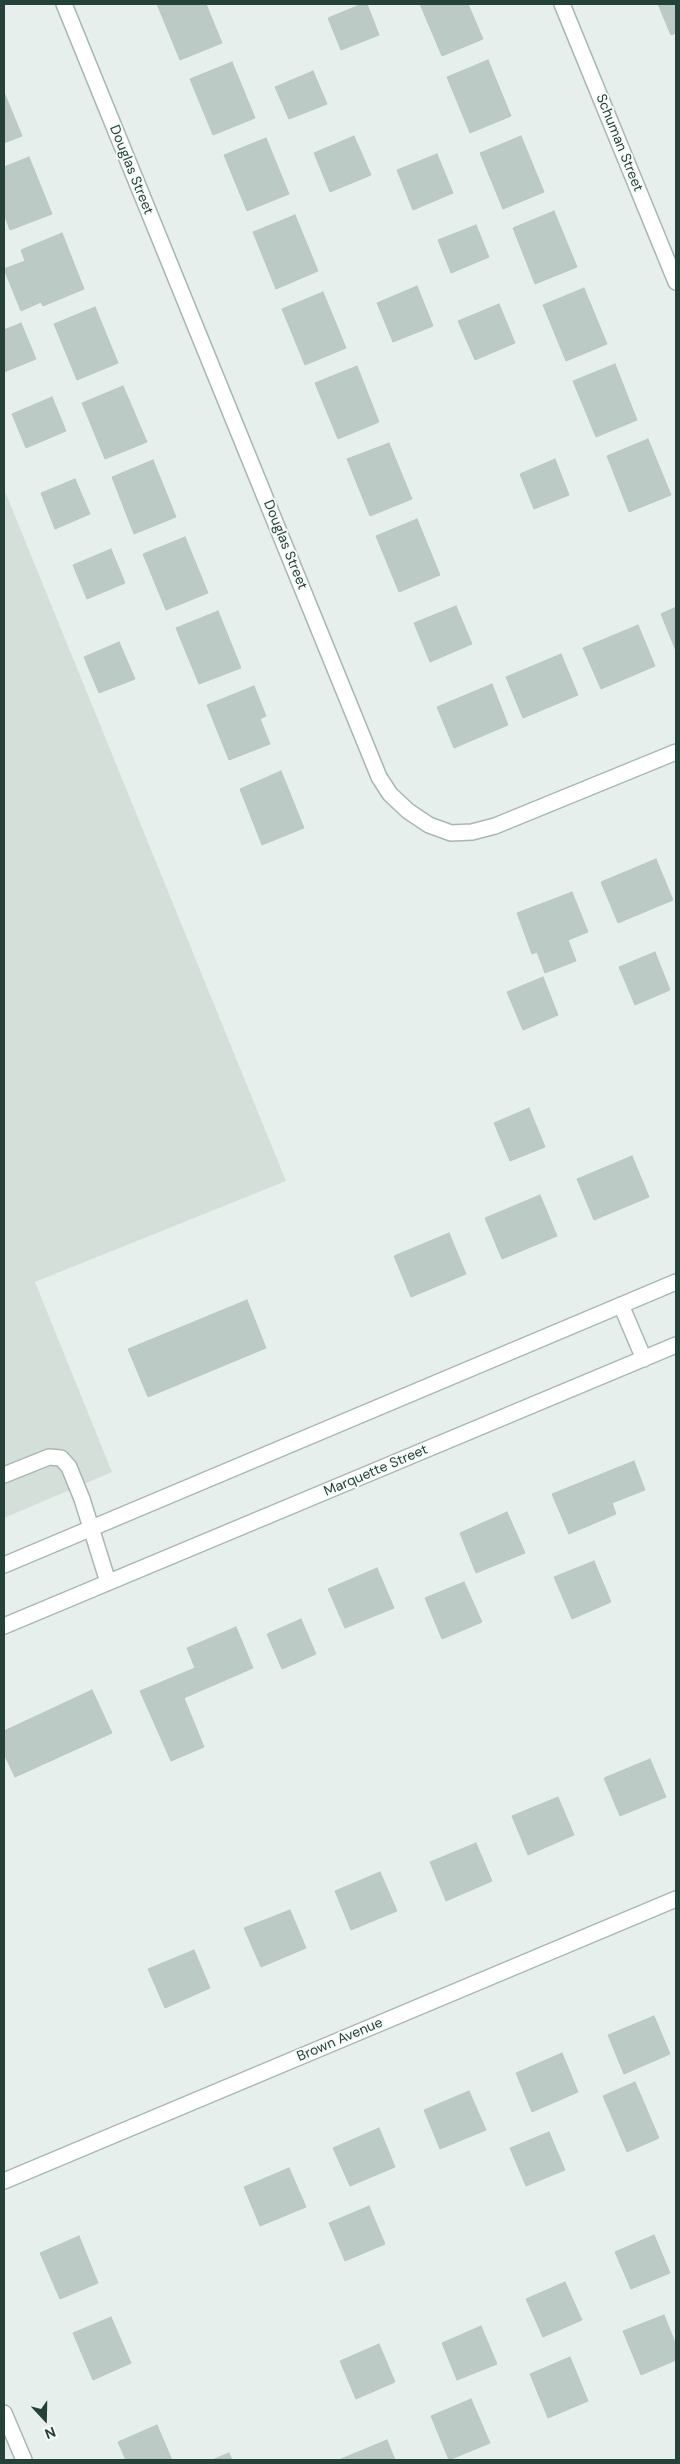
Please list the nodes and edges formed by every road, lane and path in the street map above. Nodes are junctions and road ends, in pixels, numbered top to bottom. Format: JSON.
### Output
{"nodes":[{"id":1,"x":64,"y":4,"type":"edge"},
{"id":2,"x":562,"y":4,"type":"edge"},
{"id":3,"x":676,"y":282,"type":"edge"},
{"id":4,"x":676,"y":752,"type":"edge"},
{"id":5,"x":676,"y":1282,"type":"edge"},
{"id":6,"x":621,"y":1305,"type":"junction"},
{"id":7,"x":676,"y":1345,"type":"edge"},
{"id":8,"x":644,"y":1359,"type":"junction"},
{"id":9,"x":4,"y":1476,"type":"edge"},
{"id":10,"x":92,"y":1527,"type":"junction"},
{"id":11,"x":4,"y":1565,"type":"edge"},
{"id":12,"x":108,"y":1582,"type":"junction"},
{"id":13,"x":4,"y":1626,"type":"edge"},
{"id":14,"x":676,"y":1899,"type":"edge"},
{"id":15,"x":4,"y":2181,"type":"edge"},
{"id":16,"x":4,"y":2413,"type":"edge"},
{"id":17,"x":24,"y":2460,"type":"edge"}],
"edges":[{"from":1,"to":4,"type":"street","name":"Douglas Street"},
{"from":2,"to":3,"type":"street","name":"Schuman Street"},
{"from":5,"to":6,"type":"street"},
{"from":6,"to":8,"type":"street"},
{"from":6,"to":10,"type":"street"},
{"from":7,"to":8,"type":"street","name":"Marquette Street"},
{"from":8,"to":12,"type":"street","name":"Marquette Street"},
{"from":9,"to":10,"type":"street"},
{"from":10,"to":11,"type":"street"},
{"from":10,"to":12,"type":"street"},
{"from":12,"to":13,"type":"street","name":"Marquette Street"},
{"from":14,"to":15,"type":"street","name":"Brown Avenue"},
{"from":16,"to":17,"type":"street"}]}
